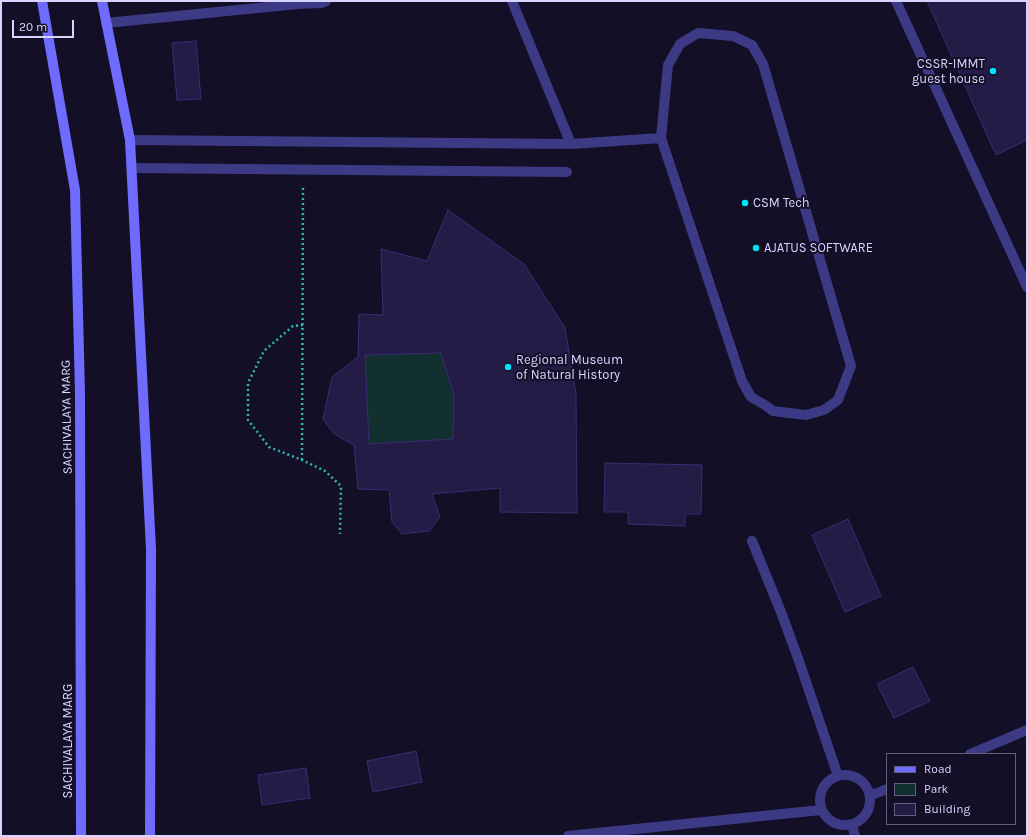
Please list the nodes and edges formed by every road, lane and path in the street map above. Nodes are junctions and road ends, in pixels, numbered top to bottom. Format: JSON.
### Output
{"nodes":[{"id":1,"x":42,"y":1,"type":"edge"},
{"id":2,"x":102,"y":1,"type":"edge"},
{"id":3,"x":326,"y":1,"type":"edge"},
{"id":4,"x":512,"y":1,"type":"edge"},
{"id":5,"x":896,"y":1,"type":"edge"},
{"id":6,"x":293,"y":2,"type":"edge"},
{"id":7,"x":106,"y":23,"type":"junction"},
{"id":8,"x":661,"y":138,"type":"junction"},
{"id":9,"x":130,"y":140,"type":"junction"},
{"id":10,"x":571,"y":144,"type":"junction"},
{"id":11,"x":132,"y":168,"type":"junction"},
{"id":12,"x":304,"y":170,"type":"junction"},
{"id":13,"x":567,"y":172,"type":"dead end"},
{"id":14,"x":1027,"y":287,"type":"edge"},
{"id":15,"x":303,"y":325,"type":"junction"},
{"id":16,"x":302,"y":460,"type":"junction"},
{"id":17,"x":340,"y":534,"type":"dead end"},
{"id":18,"x":752,"y":541,"type":"dead end"},
{"id":19,"x":1027,"y":730,"type":"edge"},
{"id":20,"x":972,"y":753,"type":"edge"},
{"id":21,"x":838,"y":776,"type":"junction"},
{"id":22,"x":886,"y":789,"type":"edge"},
{"id":23,"x":870,"y":796,"type":"junction"},
{"id":24,"x":821,"y":810,"type":"junction"},
{"id":25,"x":852,"y":825,"type":"junction"},
{"id":26,"x":81,"y":836,"type":"edge"},
{"id":27,"x":150,"y":836,"type":"edge"},
{"id":28,"x":568,"y":836,"type":"edge"},
{"id":29,"x":855,"y":836,"type":"edge"}],
"edges":[{"from":1,"to":26,"type":"main road","name":"SACHIVALAYA MARG"},
{"from":2,"to":7,"type":"main road"},
{"from":3,"to":6,"type":"lane"},
{"from":4,"to":10,"type":"lane"},
{"from":5,"to":14,"type":"lane"},
{"from":6,"to":7,"type":"lane"},
{"from":7,"to":9,"type":"main road"},
{"from":8,"to":8,"type":"lane"},
{"from":8,"to":10,"type":"lane"},
{"from":9,"to":10,"type":"lane"},
{"from":9,"to":11,"type":"main road"},
{"from":11,"to":12,"type":"lane"},
{"from":11,"to":27,"type":"main road"},
{"from":12,"to":13,"type":"lane"},
{"from":12,"to":15,"type":"path"},
{"from":15,"to":16,"type":"path"},
{"from":15,"to":16,"type":"path"},
{"from":16,"to":17,"type":"path"},
{"from":18,"to":21,"type":"lane"},
{"from":19,"to":20,"type":"lane"},
{"from":21,"to":23,"type":"lane"},
{"from":21,"to":24,"type":"lane"},
{"from":22,"to":23,"type":"lane"},
{"from":23,"to":25,"type":"lane"},
{"from":24,"to":25,"type":"lane"},
{"from":24,"to":28,"type":"lane"},
{"from":25,"to":29,"type":"lane"}]}
